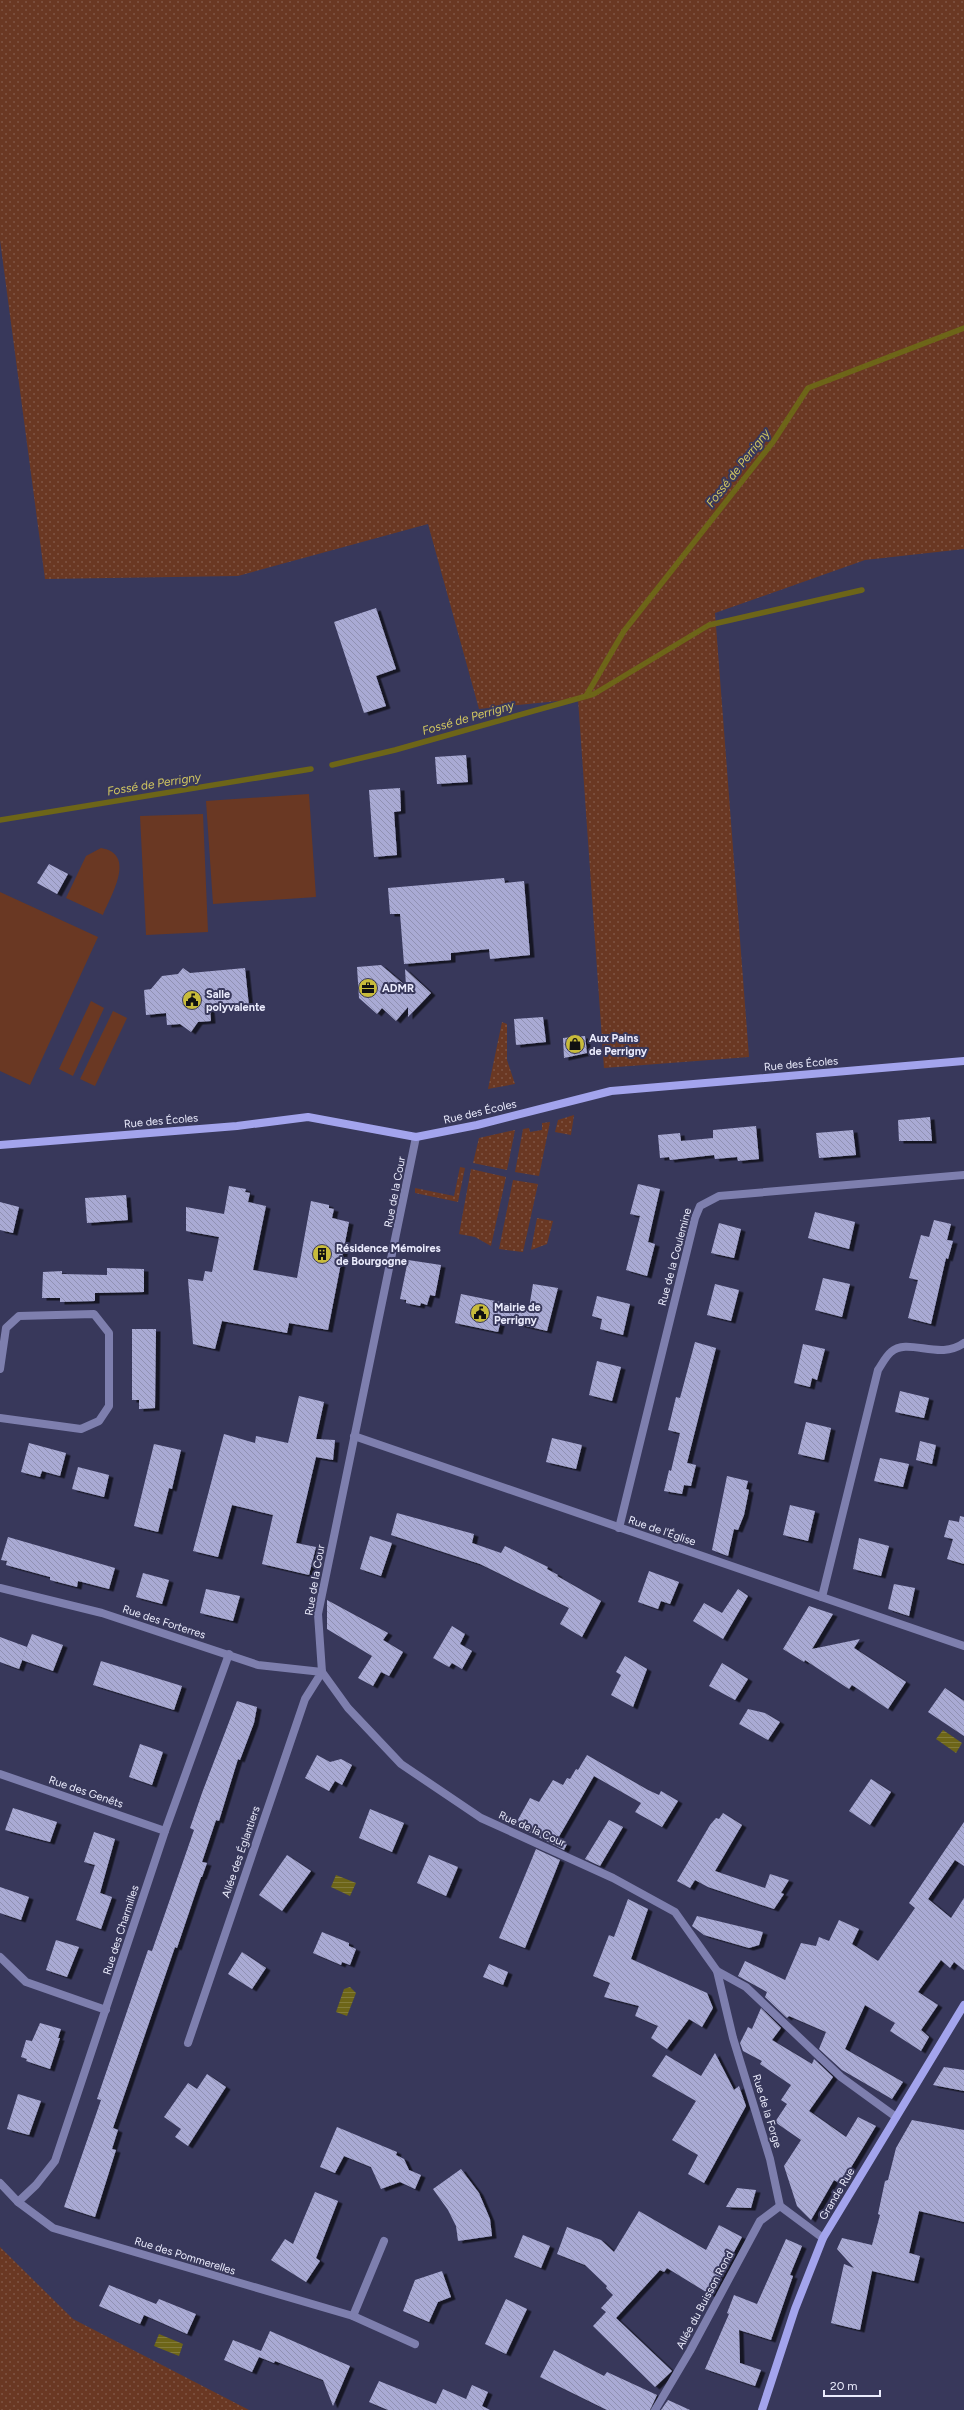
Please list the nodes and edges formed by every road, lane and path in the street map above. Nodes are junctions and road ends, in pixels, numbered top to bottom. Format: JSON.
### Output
{"nodes":[{"id":1,"x":964,"y":1061,"type":"edge"},
{"id":2,"x":416,"y":1137,"type":"junction"},
{"id":3,"x":0,"y":1145,"type":"edge"},
{"id":4,"x":964,"y":1175,"type":"edge"},
{"id":5,"x":964,"y":1343,"type":"edge"},
{"id":6,"x":0,"y":1369,"type":"edge"},
{"id":7,"x":0,"y":1418,"type":"edge"},
{"id":8,"x":354,"y":1436,"type":"junction"},
{"id":9,"x":619,"y":1528,"type":"junction"},
{"id":10,"x":0,"y":1588,"type":"edge"},
{"id":11,"x":822,"y":1597,"type":"junction"},
{"id":12,"x":964,"y":1646,"type":"edge"},
{"id":13,"x":229,"y":1654,"type":"junction"},
{"id":14,"x":322,"y":1672,"type":"junction"},
{"id":15,"x":0,"y":1774,"type":"edge"},
{"id":16,"x":164,"y":1831,"type":"junction"},
{"id":17,"x":0,"y":1957,"type":"edge"},
{"id":18,"x":717,"y":1971,"type":"junction"},
{"id":19,"x":964,"y":2005,"type":"edge"},
{"id":20,"x":106,"y":2010,"type":"junction"},
{"id":21,"x":188,"y":2043,"type":"dead end"},
{"id":22,"x":896,"y":2117,"type":"junction"},
{"id":23,"x":0,"y":2183,"type":"edge"},
{"id":24,"x":18,"y":2202,"type":"junction"},
{"id":25,"x":780,"y":2206,"type":"junction"},
{"id":26,"x":823,"y":2238,"type":"junction"},
{"id":27,"x":384,"y":2241,"type":"dead end"},
{"id":28,"x":353,"y":2316,"type":"junction"},
{"id":29,"x":415,"y":2344,"type":"dead end"},
{"id":30,"x":655,"y":2410,"type":"edge"},
{"id":31,"x":762,"y":2410,"type":"edge"}],
"edges":[{"from":1,"to":2,"type":"main road","name":"Rue des Écoles"},
{"from":2,"to":3,"type":"main road","name":"Rue des Écoles"},
{"from":2,"to":8,"type":"street","name":"Rue de la Cour"},
{"from":4,"to":9,"type":"street","name":"Rue de la Coulemine"},
{"from":5,"to":11,"type":"street"},
{"from":6,"to":7,"type":"street"},
{"from":8,"to":9,"type":"street","name":"Rue de l'Église"},
{"from":8,"to":14,"type":"street","name":"Rue de la Cour"},
{"from":9,"to":11,"type":"street","name":"Rue de l'Église"},
{"from":10,"to":13,"type":"street","name":"Rue des Forterres"},
{"from":11,"to":12,"type":"street","name":"Rue de l'Église"},
{"from":13,"to":14,"type":"street","name":"Rue des Forterres"},
{"from":13,"to":16,"type":"street","name":"Rue des Charmilles"},
{"from":14,"to":18,"type":"street","name":"Rue de la Cour"},
{"from":14,"to":21,"type":"street","name":"Allée des Églantiers"},
{"from":15,"to":16,"type":"street","name":"Rue des Genêts"},
{"from":16,"to":20,"type":"street","name":"Rue des Charmilles"},
{"from":17,"to":20,"type":"street"},
{"from":18,"to":22,"type":"street"},
{"from":18,"to":25,"type":"street","name":"Rue de la Forge"},
{"from":19,"to":22,"type":"main road","name":"Grande Rue"},
{"from":20,"to":24,"type":"street","name":"Rue des Charmilles"},
{"from":22,"to":26,"type":"main road","name":"Grande Rue"},
{"from":23,"to":24,"type":"street","name":"Rue des Pommerelles"},
{"from":24,"to":28,"type":"street","name":"Rue des Pommerelles"},
{"from":25,"to":26,"type":"street"},
{"from":25,"to":30,"type":"street","name":"Allée du Buisson Rond"},
{"from":26,"to":31,"type":"main road","name":"Grande Rue"},
{"from":27,"to":28,"type":"street"},
{"from":28,"to":29,"type":"street","name":"Rue des Pommerelles"}]}
